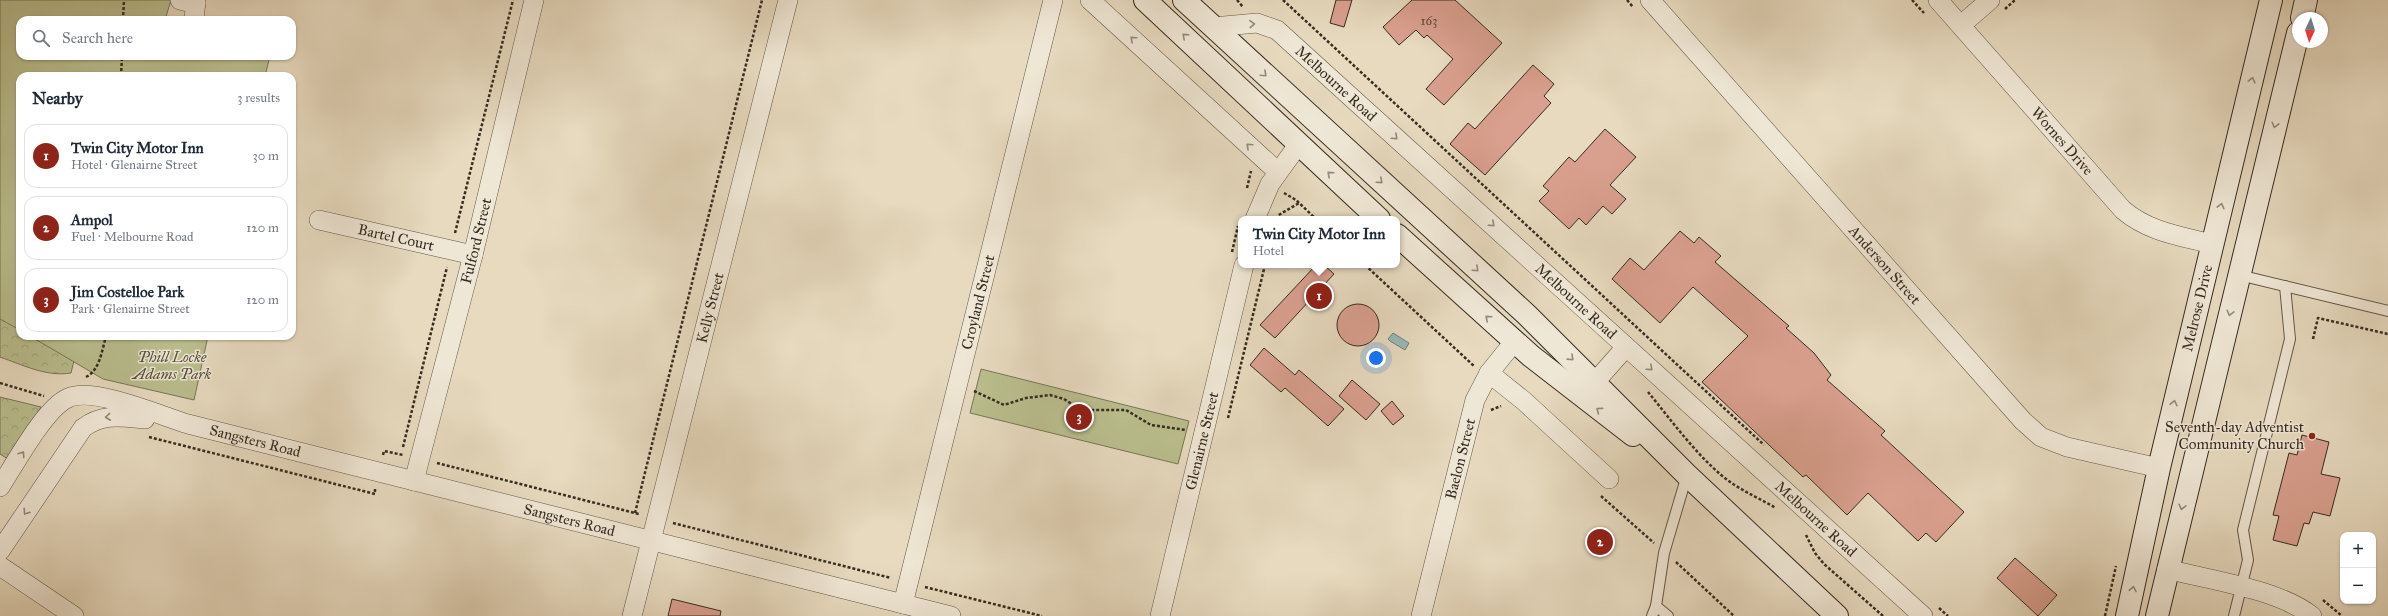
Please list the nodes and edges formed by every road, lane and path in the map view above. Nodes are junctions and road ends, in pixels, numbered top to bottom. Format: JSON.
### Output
{"nodes":[{"id":1,"x":124,"y":0,"type":"edge"},
{"id":2,"x":513,"y":0,"type":"edge"},
{"id":3,"x":534,"y":0,"type":"edge"},
{"id":4,"x":762,"y":0,"type":"edge"},
{"id":5,"x":788,"y":0,"type":"edge"},
{"id":6,"x":1053,"y":0,"type":"edge"},
{"id":7,"x":1090,"y":0,"type":"edge"},
{"id":8,"x":1145,"y":0,"type":"edge"},
{"id":9,"x":1184,"y":0,"type":"edge"},
{"id":10,"x":1237,"y":0,"type":"edge"},
{"id":11,"x":1283,"y":0,"type":"edge"},
{"id":12,"x":1650,"y":0,"type":"edge"},
{"id":13,"x":1912,"y":0,"type":"edge"},
{"id":14,"x":1938,"y":0,"type":"edge"},
{"id":15,"x":2015,"y":0,"type":"edge"},
{"id":16,"x":2271,"y":0,"type":"edge"},
{"id":17,"x":2306,"y":0,"type":"edge"},
{"id":18,"x":1995,"y":7,"type":"edge"},
{"id":19,"x":2303,"y":12,"type":"edge"},
{"id":20,"x":123,"y":16,"type":"edge"},
{"id":21,"x":1928,"y":18,"type":"dead end"},
{"id":22,"x":1250,"y":24,"type":"junction"},
{"id":23,"x":1961,"y":25,"type":"junction"},
{"id":24,"x":1220,"y":33,"type":"junction"},
{"id":25,"x":2294,"y":48,"type":"edge"},
{"id":26,"x":1210,"y":59,"type":"junction"},
{"id":27,"x":122,"y":60,"type":"edge"},
{"id":28,"x":121,"y":72,"type":"edge"},
{"id":29,"x":1298,"y":145,"type":"junction"},
{"id":30,"x":1278,"y":172,"type":"junction"},
{"id":31,"x":1299,"y":203,"type":"dead end"},
{"id":32,"x":1257,"y":216,"type":"edge"},
{"id":33,"x":1277,"y":216,"type":"edge"},
{"id":34,"x":1377,"y":216,"type":"edge"},
{"id":35,"x":319,"y":220,"type":"dead end"},
{"id":36,"x":1400,"y":238,"type":"edge"},
{"id":37,"x":2212,"y":244,"type":"junction"},
{"id":38,"x":451,"y":250,"type":"junction"},
{"id":39,"x":2244,"y":252,"type":"junction"},
{"id":40,"x":473,"y":255,"type":"junction"},
{"id":41,"x":1243,"y":268,"type":"edge"},
{"id":42,"x":2239,"y":275,"type":"junction"},
{"id":43,"x":2285,"y":286,"type":"junction"},
{"id":44,"x":2388,"y":311,"type":"edge"},
{"id":45,"x":1527,"y":315,"type":"junction"},
{"id":46,"x":2388,"y":334,"type":"edge"},
{"id":47,"x":2313,"y":339,"type":"dead end"},
{"id":48,"x":105,"y":340,"type":"edge"},
{"id":49,"x":1514,"y":342,"type":"junction"},
{"id":50,"x":1626,"y":347,"type":"junction"},
{"id":51,"x":1489,"y":372,"type":"junction"},
{"id":52,"x":80,"y":380,"type":"dead end"},
{"id":53,"x":1595,"y":382,"type":"junction"},
{"id":54,"x":0,"y":383,"type":"edge"},
{"id":55,"x":957,"y":387,"type":"junction"},
{"id":56,"x":1646,"y":390,"type":"dead end"},
{"id":57,"x":46,"y":396,"type":"dead end"},
{"id":58,"x":188,"y":424,"type":"junction"},
{"id":59,"x":1188,"y":431,"type":"dead end"},
{"id":60,"x":1767,"y":448,"type":"dead end"},
{"id":61,"x":401,"y":455,"type":"dead end"},
{"id":62,"x":2159,"y":468,"type":"junction"},
{"id":63,"x":1687,"y":475,"type":"junction"},
{"id":64,"x":2189,"y":476,"type":"junction"},
{"id":65,"x":1608,"y":479,"type":"dead end"},
{"id":66,"x":414,"y":481,"type":"junction"},
{"id":67,"x":0,"y":487,"type":"edge"},
{"id":68,"x":1777,"y":509,"type":"dead end"},
{"id":69,"x":634,"y":513,"type":"dead end"},
{"id":70,"x":1803,"y":531,"type":"dead end"},
{"id":71,"x":651,"y":542,"type":"junction"},
{"id":72,"x":0,"y":551,"type":"edge"},
{"id":73,"x":2138,"y":562,"type":"junction"},
{"id":74,"x":0,"y":566,"type":"edge"},
{"id":75,"x":2167,"y":568,"type":"junction"},
{"id":76,"x":2241,"y":587,"type":"junction"},
{"id":77,"x":903,"y":604,"type":"junction"},
{"id":78,"x":1656,"y":606,"type":"junction"},
{"id":79,"x":1930,"y":611,"type":"edge"},
{"id":80,"x":74,"y":616,"type":"edge"},
{"id":81,"x":632,"y":616,"type":"edge"},
{"id":82,"x":951,"y":616,"type":"edge"},
{"id":83,"x":1160,"y":616,"type":"edge"},
{"id":84,"x":1421,"y":616,"type":"edge"},
{"id":85,"x":1652,"y":616,"type":"edge"},
{"id":86,"x":1668,"y":616,"type":"edge"},
{"id":87,"x":1837,"y":616,"type":"edge"},
{"id":88,"x":1882,"y":616,"type":"edge"},
{"id":89,"x":1948,"y":616,"type":"edge"},
{"id":90,"x":2127,"y":616,"type":"edge"},
{"id":91,"x":2156,"y":616,"type":"edge"},
{"id":92,"x":2234,"y":616,"type":"edge"},
{"id":93,"x":2312,"y":616,"type":"edge"}],
"edges":[{"from":1,"to":20,"type":"path"},
{"from":2,"to":38,"type":"path"},
{"from":3,"to":40,"type":"street","name":"Fulford Street"},
{"from":4,"to":69,"type":"path"},
{"from":5,"to":71,"type":"street","name":"Kelly Street"},
{"from":6,"to":55,"type":"street","name":"Croyland Street"},
{"from":30,"to":7,"type":"street","one_way":true},
{"from":26,"to":8,"type":"main road","one_way":true},
{"from":9,"to":24,"type":"main road"},
{"from":10,"to":22,"type":"path"},
{"from":11,"to":60,"type":"path"},
{"from":12,"to":62,"type":"street","name":"Anderson Street"},
{"from":13,"to":21,"type":"path"},
{"from":14,"to":23,"type":"street","name":"Wornes Drive"},
{"from":15,"to":18,"type":"path"},
{"from":37,"to":16,"type":"main road","name":"Melrose Drive","one_way":true},
{"from":17,"to":19,"type":"main road"},
{"from":18,"to":23,"type":"street"},
{"from":22,"to":24,"type":"street","name":"Melbourne Road"},
{"from":22,"to":50,"type":"street","name":"Melbourne Road","one_way":true},
{"from":23,"to":37,"type":"street","name":"Wornes Drive"},
{"from":24,"to":26,"type":"main road"},
{"from":24,"to":45,"type":"main road","one_way":true},
{"from":25,"to":39,"type":"main road","one_way":true},
{"from":26,"to":29,"type":"main road"},
{"from":27,"to":28,"type":"path"},
{"from":29,"to":30,"type":"street"},
{"from":34,"to":29,"type":"main road","one_way":true},
{"from":30,"to":32,"type":"street"},
{"from":31,"to":33,"type":"path"},
{"from":35,"to":38,"type":"street","name":"Bartel Court"},
{"from":49,"to":36,"type":"main road","one_way":true},
{"from":37,"to":39,"type":"main road"},
{"from":62,"to":37,"type":"main road","name":"Melrose Drive","one_way":true},
{"from":38,"to":40,"type":"street","name":"Bartel Court"},
{"from":38,"to":61,"type":"path"},
{"from":39,"to":42,"type":"main road"},
{"from":40,"to":66,"type":"street","name":"Fulford Street"},
{"from":41,"to":83,"type":"street","name":"Glenairne Street"},
{"from":42,"to":43,"type":"lane"},
{"from":42,"to":64,"type":"main road","one_way":true},
{"from":43,"to":44,"type":"lane"},
{"from":43,"to":76,"type":"lane"},
{"from":45,"to":49,"type":"main road","name":"Baelon Street"},
{"from":45,"to":53,"type":"main road","one_way":true},
{"from":46,"to":47,"type":"path"},
{"from":48,"to":52,"type":"path"},
{"from":49,"to":51,"type":"street","name":"Baelon Street"},
{"from":63,"to":49,"type":"main road","one_way":true},
{"from":50,"to":53,"type":"street"},
{"from":50,"to":79,"type":"street","name":"Melbourne Road","one_way":true},
{"from":51,"to":65,"type":"street"},
{"from":51,"to":84,"type":"street","name":"Baelon Street"},
{"from":53,"to":63,"type":"main road"},
{"from":54,"to":57,"type":"path"},
{"from":55,"to":59,"type":"path"},
{"from":55,"to":77,"type":"street","name":"Croyland Street"},
{"from":56,"to":68,"type":"path"},
{"from":58,"to":66,"type":"street","name":"Sangsters Road"},
{"from":67,"to":58,"type":"street","name":"Sangsters Road","one_way":true},
{"from":58,"to":72,"type":"street","name":"Sangsters Road","one_way":true},
{"from":62,"to":64,"type":"main road"},
{"from":62,"to":73,"type":"main road","name":"Melrose Drive"},
{"from":63,"to":78,"type":"lane"},
{"from":63,"to":87,"type":"main road"},
{"from":64,"to":75,"type":"main road","one_way":true},
{"from":66,"to":71,"type":"street","name":"Sangsters Road"},
{"from":70,"to":88,"type":"path"},
{"from":71,"to":77,"type":"street","name":"Sangsters Road"},
{"from":71,"to":81,"type":"street","name":"Kelly Street"},
{"from":73,"to":75,"type":"main road"},
{"from":90,"to":73,"type":"main road","name":"Melrose Drive","one_way":true},
{"from":74,"to":80,"type":"street"},
{"from":75,"to":76,"type":"street"},
{"from":75,"to":91,"type":"main road"},
{"from":76,"to":92,"type":"lane"},
{"from":76,"to":93,"type":"street"},
{"from":77,"to":82,"type":"street","name":"Sangsters Road"},
{"from":78,"to":85,"type":"lane"},
{"from":78,"to":86,"type":"lane"},
{"from":79,"to":89,"type":"path"}]}
